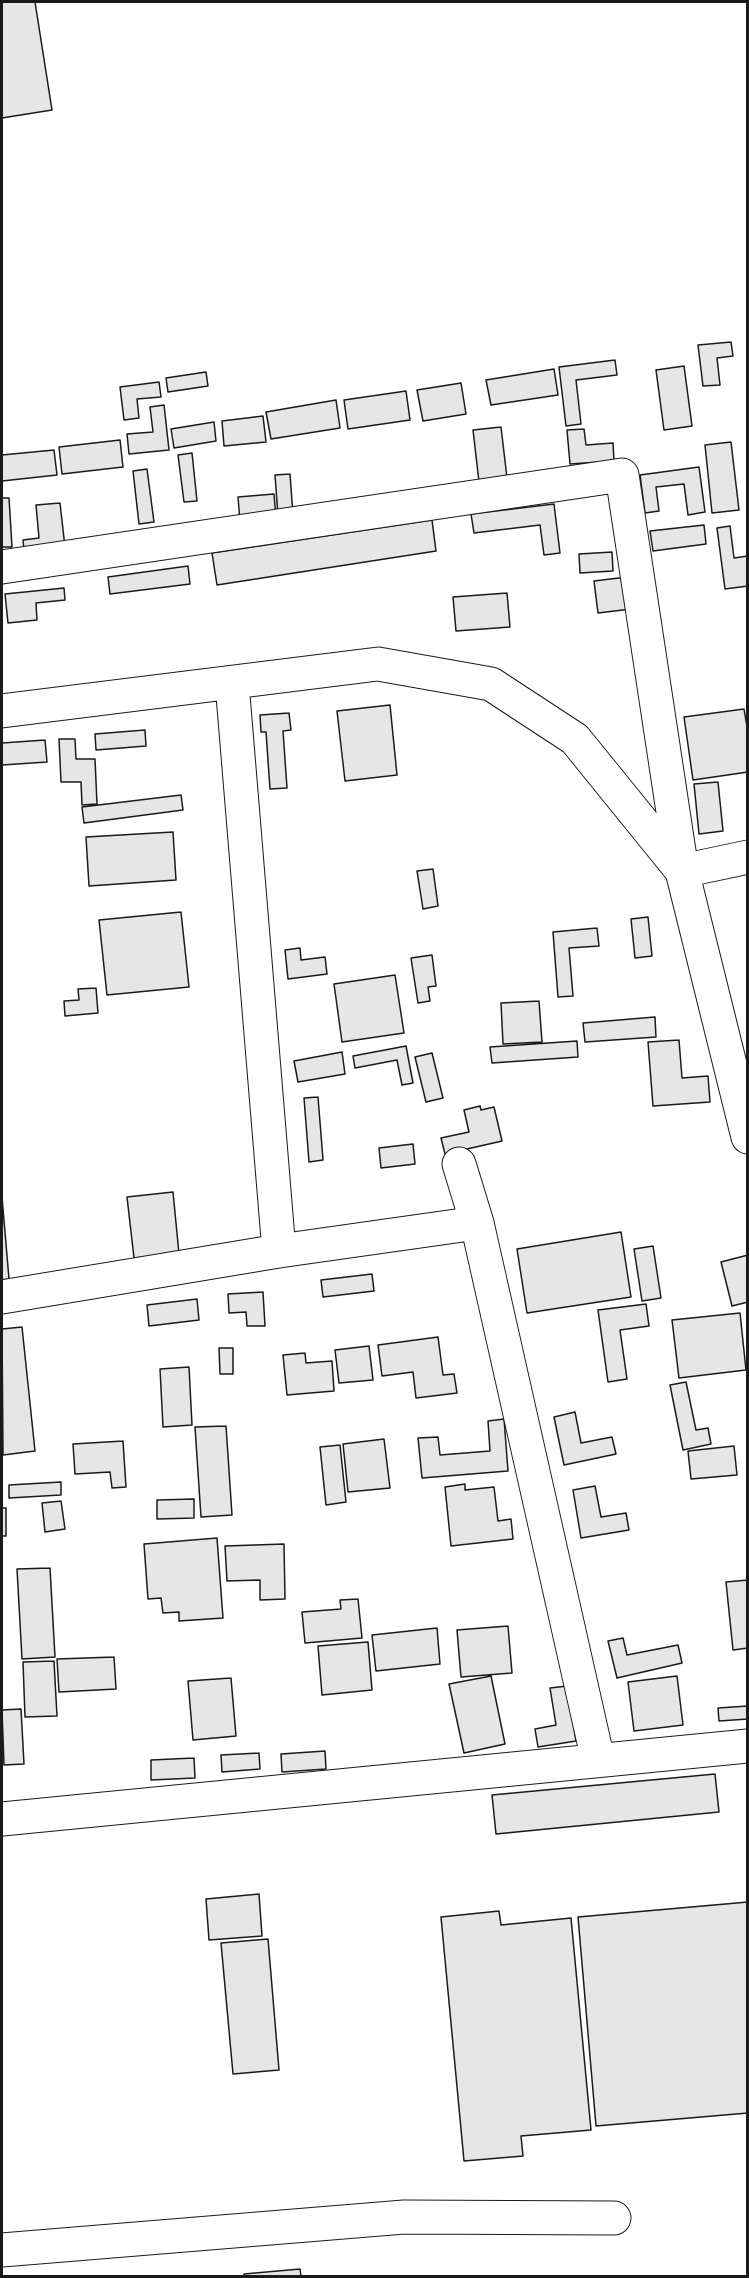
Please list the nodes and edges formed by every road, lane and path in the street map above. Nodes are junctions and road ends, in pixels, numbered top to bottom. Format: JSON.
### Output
{"nodes":[{"id":1,"x":2,"y":567,"type":"edge"},
{"id":2,"x":232,"y":683,"type":"junction"},
{"id":3,"x":2,"y":711,"type":"edge"},
{"id":4,"x":747,"y":857,"type":"edge"},
{"id":5,"x":682,"y":870,"type":"junction"},
{"id":6,"x":747,"y":1137,"type":"edge"},
{"id":7,"x":459,"y":1164,"type":"dead end"},
{"id":8,"x":477,"y":1223,"type":"junction"},
{"id":9,"x":279,"y":1251,"type":"junction"},
{"id":10,"x":2,"y":1297,"type":"edge"},
{"id":11,"x":747,"y":1746,"type":"edge"},
{"id":12,"x":598,"y":1760,"type":"junction"},
{"id":13,"x":2,"y":1819,"type":"edge"},
{"id":14,"x":614,"y":2218,"type":"dead end"},
{"id":15,"x":2,"y":2250,"type":"edge"}],
"edges":[{"from":1,"to":5,"type":"street"},
{"from":2,"to":3,"type":"street"},
{"from":2,"to":5,"type":"street"},
{"from":2,"to":9,"type":"street"},
{"from":4,"to":5,"type":"street"},
{"from":5,"to":6,"type":"street"},
{"from":7,"to":8,"type":"street"},
{"from":8,"to":9,"type":"street"},
{"from":8,"to":12,"type":"street"},
{"from":9,"to":10,"type":"street"},
{"from":11,"to":12,"type":"street"},
{"from":12,"to":13,"type":"street"},
{"from":14,"to":15,"type":"street"}]}
